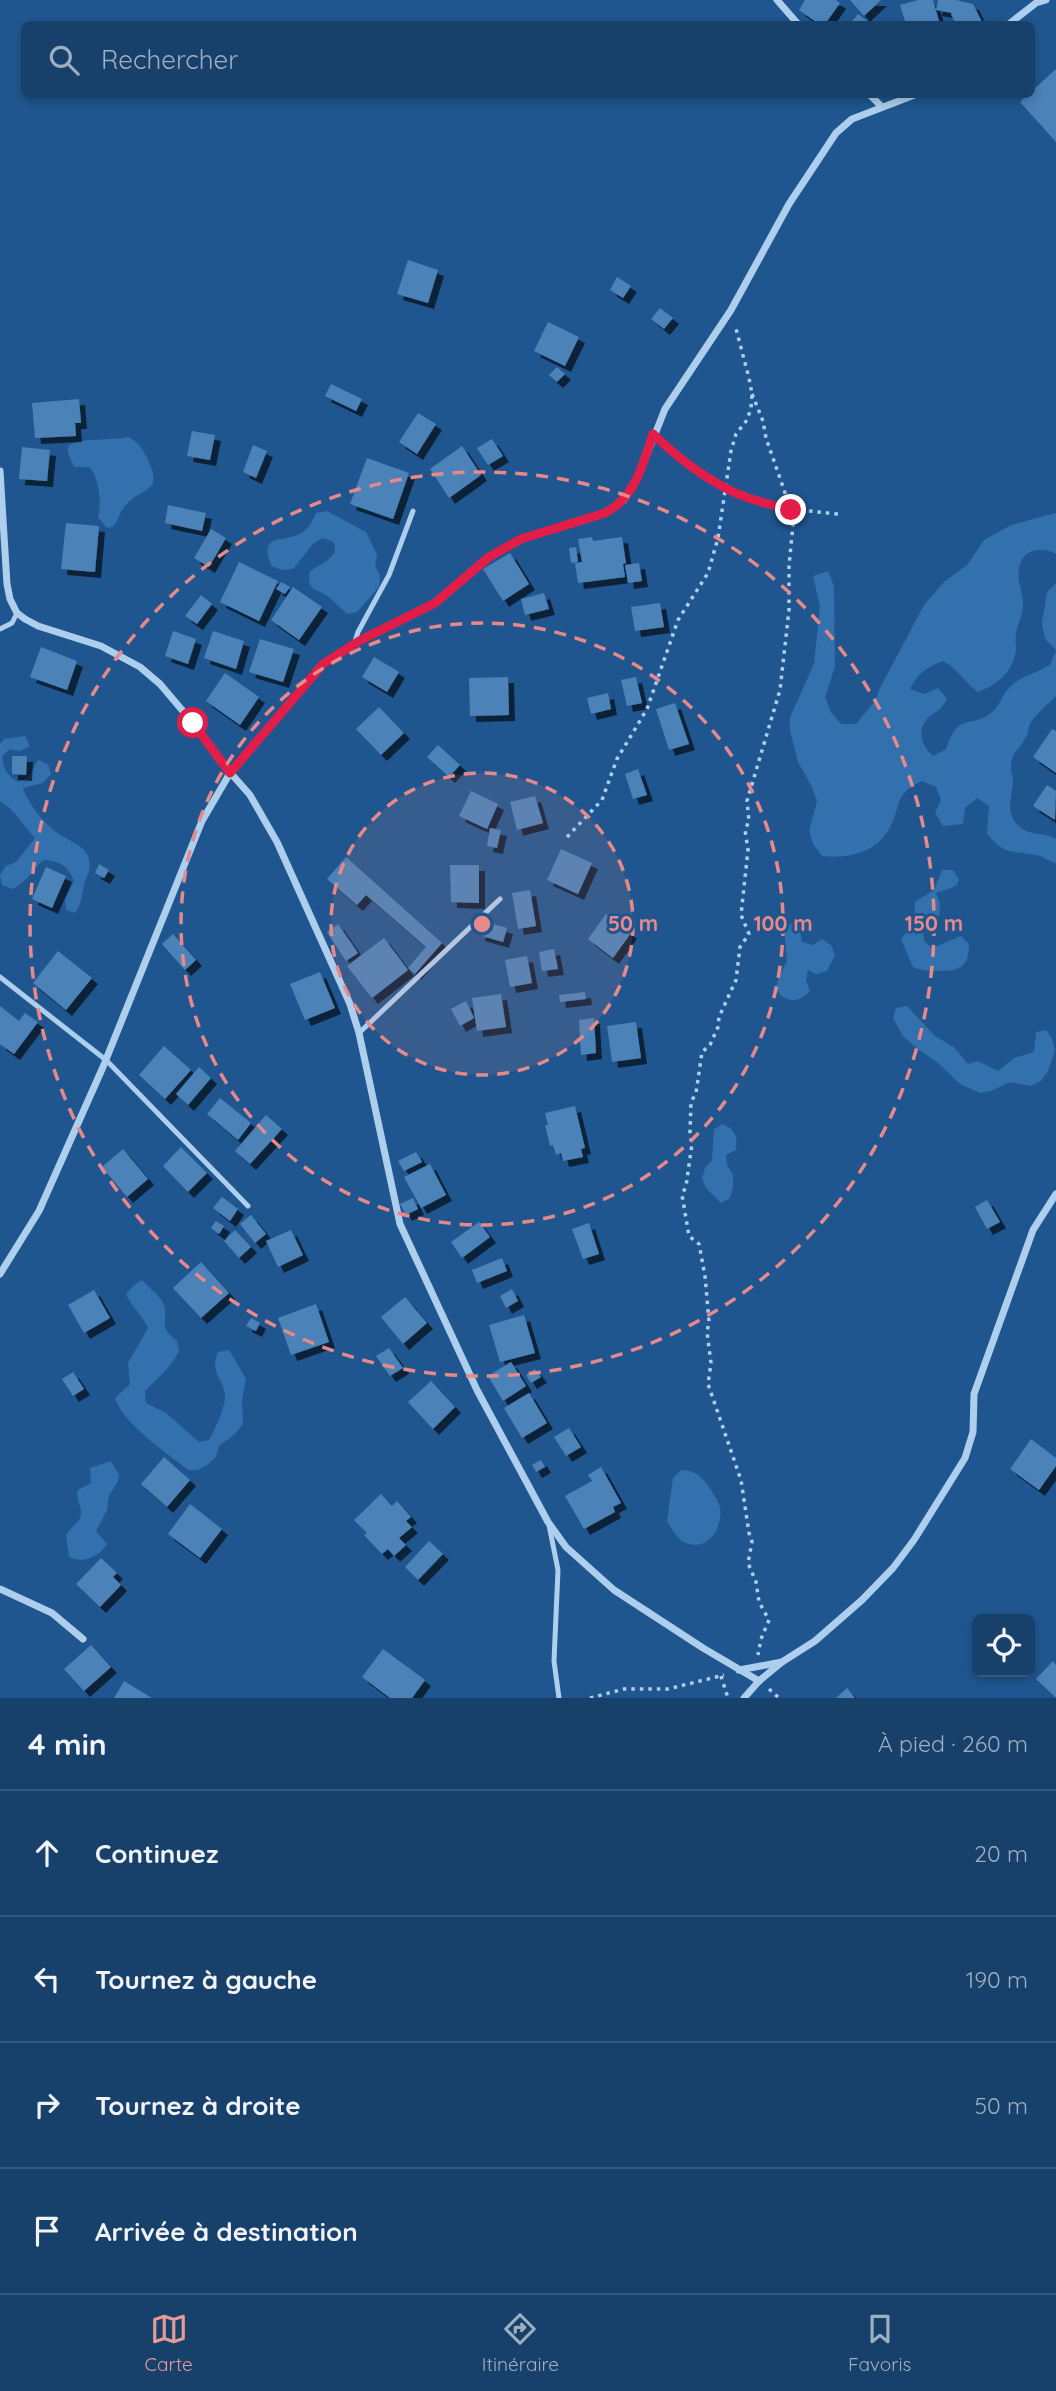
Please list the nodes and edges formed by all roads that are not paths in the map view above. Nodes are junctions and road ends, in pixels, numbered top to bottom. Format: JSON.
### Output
{"nodes":[{"id":1,"x":777,"y":0,"type":"edge"},
{"id":2,"x":1046,"y":0,"type":"edge"},
{"id":3,"x":795,"y":21,"type":"edge"},
{"id":4,"x":1013,"y":21,"type":"edge"},
{"id":5,"x":873,"y":98,"type":"edge"},
{"id":6,"x":905,"y":98,"type":"edge"},
{"id":7,"x":881,"y":106,"type":"junction"},
{"id":8,"x":0,"y":471,"type":"edge"},
{"id":9,"x":413,"y":511,"type":"dead end"},
{"id":10,"x":17,"y":612,"type":"junction"},
{"id":11,"x":0,"y":629,"type":"edge"},
{"id":12,"x":354,"y":644,"type":"junction"},
{"id":13,"x":230,"y":773,"type":"junction"},
{"id":14,"x":500,"y":899,"type":"dead end"},
{"id":15,"x":0,"y":977,"type":"edge"},
{"id":16,"x":359,"y":1034,"type":"junction"},
{"id":17,"x":106,"y":1060,"type":"junction"},
{"id":18,"x":1056,"y":1194,"type":"edge"},
{"id":19,"x":248,"y":1206,"type":"dead end"},
{"id":20,"x":0,"y":1274,"type":"edge"},
{"id":21,"x":548,"y":1522,"type":"junction"},
{"id":22,"x":0,"y":1589,"type":"edge"},
{"id":23,"x":83,"y":1639,"type":"dead end"},
{"id":24,"x":782,"y":1662,"type":"junction"},
{"id":25,"x":739,"y":1670,"type":"junction"},
{"id":26,"x":759,"y":1681,"type":"junction"},
{"id":27,"x":559,"y":1698,"type":"edge"},
{"id":28,"x":744,"y":1698,"type":"edge"}],
"edges":[{"from":1,"to":3,"type":"street"},
{"from":2,"to":4,"type":"street"},
{"from":5,"to":7,"type":"street"},
{"from":6,"to":7,"type":"street"},
{"from":7,"to":12,"type":"street"},
{"from":8,"to":10,"type":"street"},
{"from":9,"to":12,"type":"lane"},
{"from":10,"to":11,"type":"lane"},
{"from":10,"to":13,"type":"street"},
{"from":12,"to":13,"type":"street"},
{"from":13,"to":16,"type":"street"},
{"from":13,"to":17,"type":"street"},
{"from":14,"to":16,"type":"lane"},
{"from":15,"to":17,"type":"lane"},
{"from":16,"to":21,"type":"street"},
{"from":17,"to":19,"type":"lane"},
{"from":17,"to":20,"type":"street"},
{"from":18,"to":24,"type":"street"},
{"from":21,"to":25,"type":"street"},
{"from":21,"to":27,"type":"lane"},
{"from":22,"to":23,"type":"street"},
{"from":24,"to":25,"type":"street"},
{"from":24,"to":26,"type":"street"},
{"from":25,"to":26,"type":"street"},
{"from":26,"to":28,"type":"street"}]}
